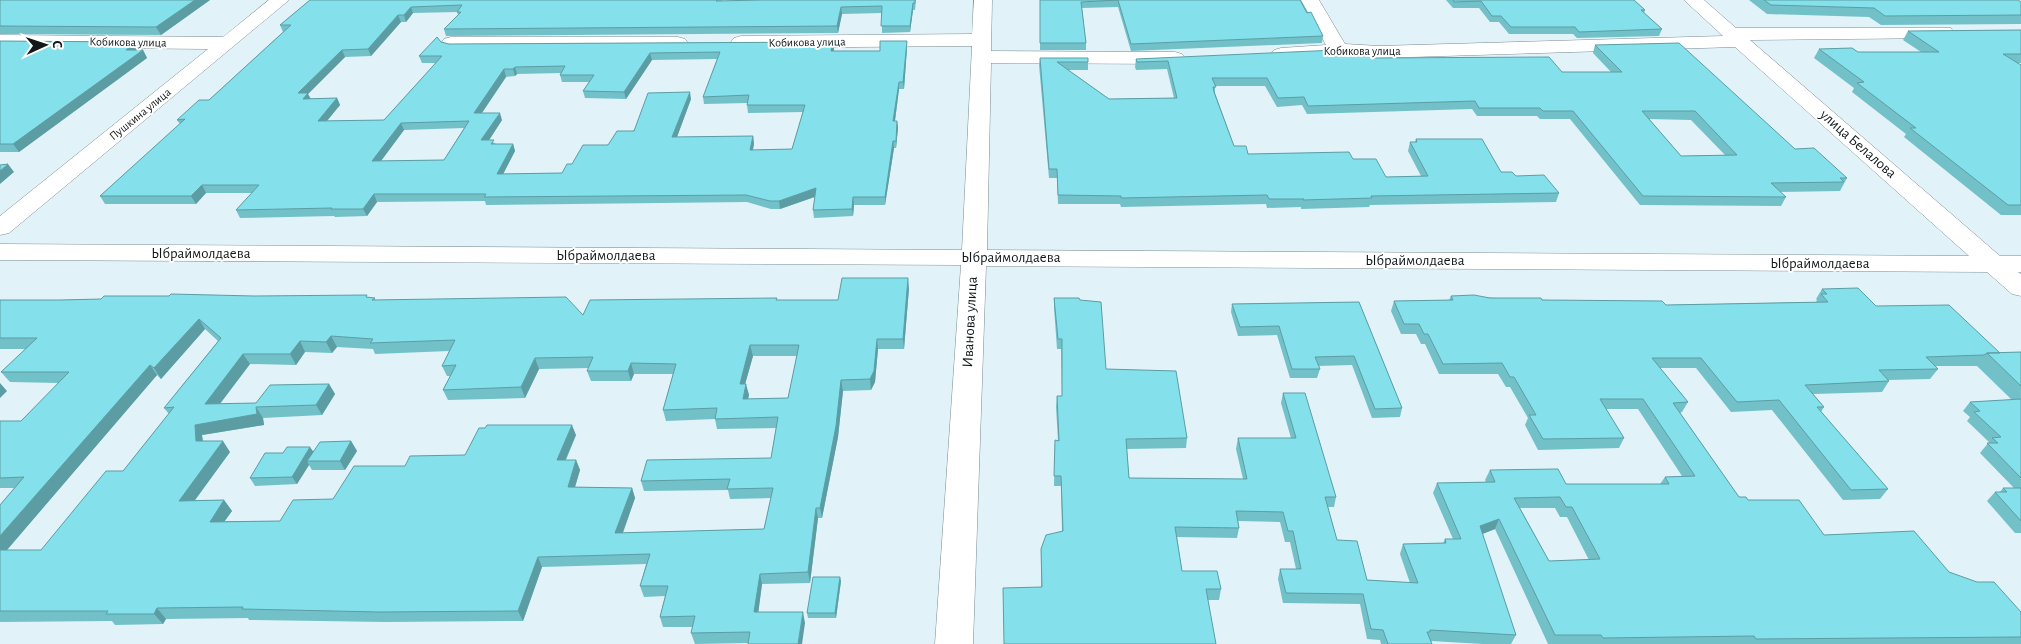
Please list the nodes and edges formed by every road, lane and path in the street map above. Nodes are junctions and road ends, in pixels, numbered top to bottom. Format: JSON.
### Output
{"nodes":[{"id":1,"x":280,"y":0,"type":"edge"},
{"id":2,"x":983,"y":0,"type":"edge"},
{"id":3,"x":1310,"y":0,"type":"edge"},
{"id":4,"x":1693,"y":0,"type":"edge"},
{"id":5,"x":1962,"y":32,"type":"edge"},
{"id":6,"x":1737,"y":38,"type":"junction"},
{"id":7,"x":0,"y":41,"type":"edge"},
{"id":8,"x":226,"y":43,"type":"junction"},
{"id":9,"x":451,"y":43,"type":"edge"},
{"id":10,"x":694,"y":43,"type":"edge"},
{"id":11,"x":724,"y":43,"type":"edge"},
{"id":12,"x":982,"y":49,"type":"junction"},
{"id":13,"x":1338,"y":50,"type":"junction"},
{"id":14,"x":1260,"y":55,"type":"edge"},
{"id":15,"x":1191,"y":58,"type":"edge"},
{"id":16,"x":0,"y":228,"type":"edge"},
{"id":17,"x":0,"y":252,"type":"edge"},
{"id":18,"x":974,"y":257,"type":"junction"},
{"id":19,"x":1994,"y":264,"type":"junction"},
{"id":20,"x":2021,"y":264,"type":"edge"},
{"id":21,"x":2021,"y":288,"type":"edge"},
{"id":22,"x":954,"y":644,"type":"edge"}],
"edges":[{"from":1,"to":8,"type":"street","name":"Пушкина улица"},
{"from":2,"to":12,"type":"street","name":"Иванова улица"},
{"from":3,"to":13,"type":"street"},
{"from":4,"to":6,"type":"street","name":"улица Белалова"},
{"from":5,"to":6,"type":"street","name":"Кобикова улица"},
{"from":6,"to":13,"type":"street","name":"Кобикова улица"},
{"from":6,"to":19,"type":"street","name":"улица Белалова"},
{"from":7,"to":8,"type":"street","name":"Кобикова улица"},
{"from":8,"to":16,"type":"street","name":"Пушкина улица"},
{"from":9,"to":10,"type":"street"},
{"from":11,"to":12,"type":"street","name":"Кобикова улица"},
{"from":12,"to":15,"type":"street","name":"Кобикова улица"},
{"from":12,"to":18,"type":"street","name":"Иванова улица"},
{"from":13,"to":14,"type":"street","name":"Кобикова улица"},
{"from":17,"to":18,"type":"street","name":"Ыбраймолдаева"},
{"from":18,"to":19,"type":"street","name":"Ыбраймолдаева"},
{"from":18,"to":22,"type":"street","name":"Иванова улица"},
{"from":19,"to":20,"type":"street","name":"Ыбраймолдаева"},
{"from":19,"to":21,"type":"street","name":"улица Белалова"}]}
